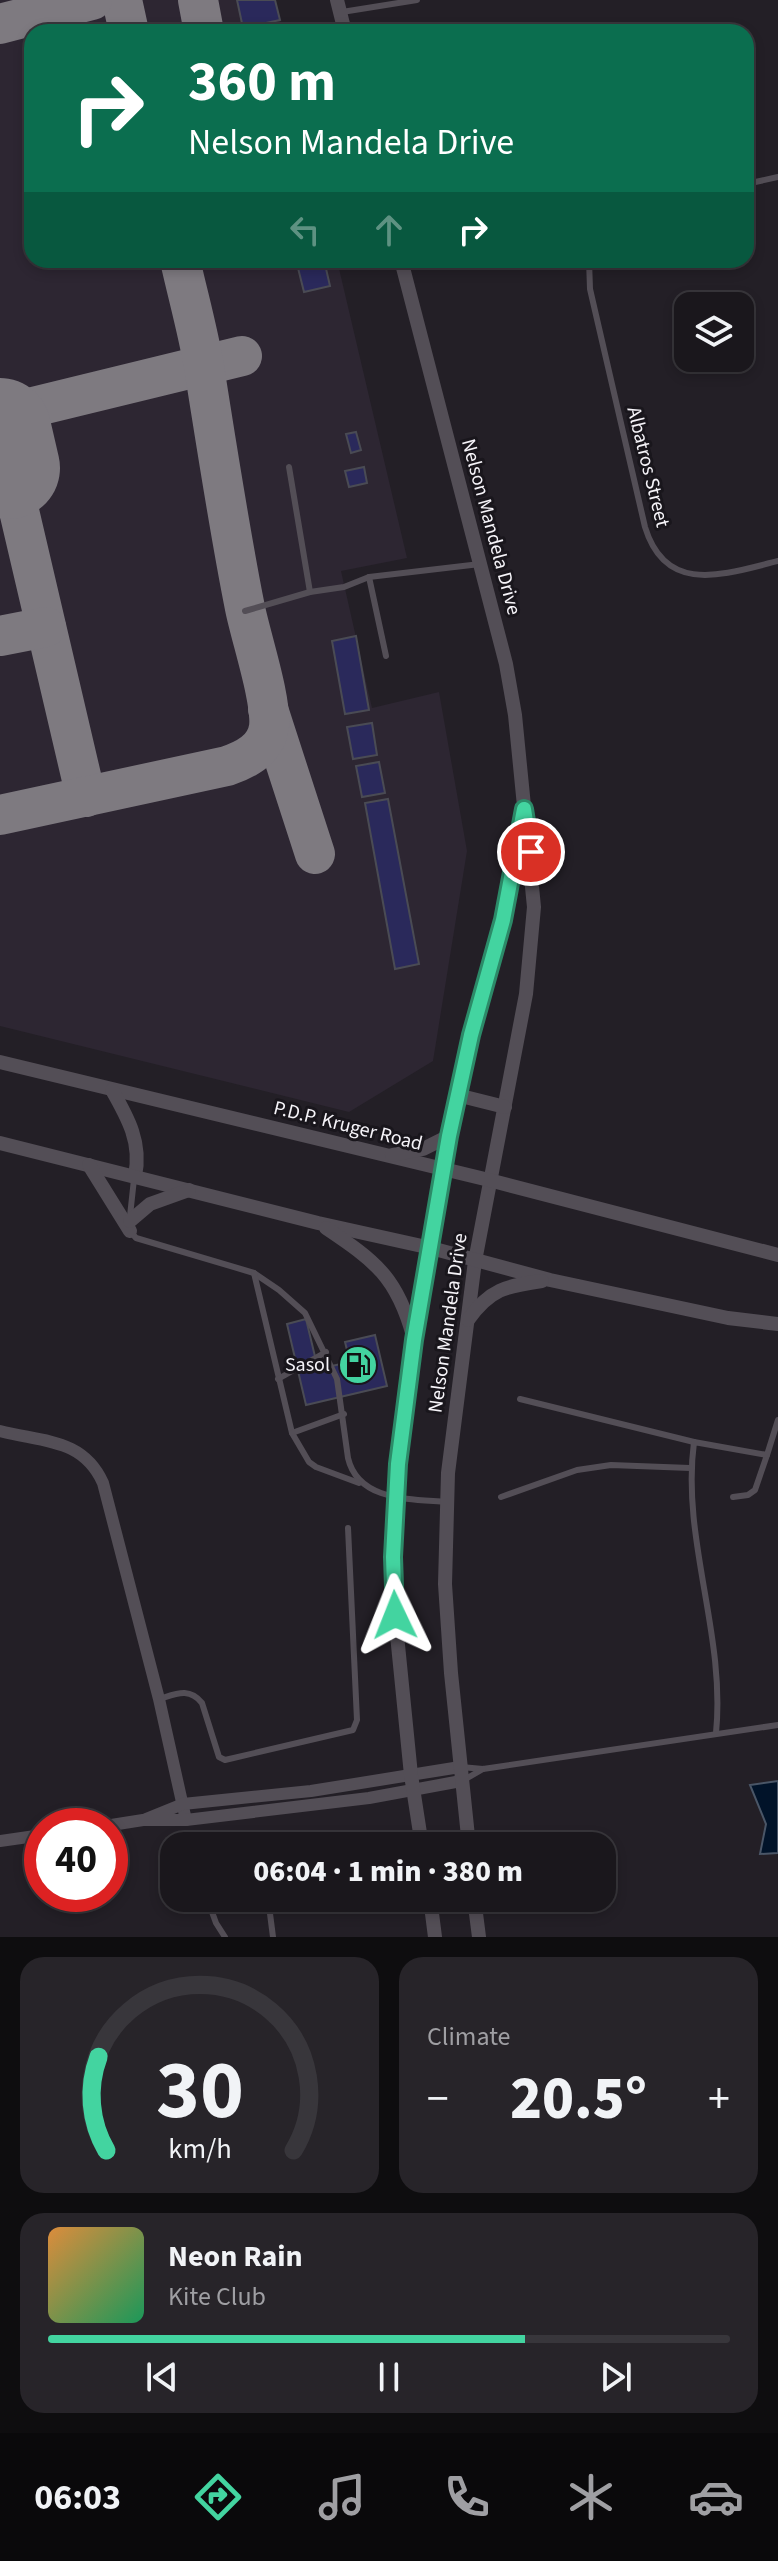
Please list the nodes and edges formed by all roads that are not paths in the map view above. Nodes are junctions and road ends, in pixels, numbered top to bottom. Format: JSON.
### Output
{"nodes":[{"id":1,"x":417,"y":0,"type":"edge"},
{"id":2,"x":339,"y":6,"type":"edge"},
{"id":3,"x":778,"y":177,"type":"edge"},
{"id":4,"x":754,"y":182,"type":"edge"},
{"id":5,"x":403,"y":268,"type":"edge"},
{"id":6,"x":589,"y":268,"type":"edge"},
{"id":7,"x":289,"y":467,"type":"dead end"},
{"id":8,"x":778,"y":561,"type":"edge"},
{"id":9,"x":480,"y":564,"type":"junction"},
{"id":10,"x":369,"y":577,"type":"junction"},
{"id":11,"x":310,"y":592,"type":"junction"},
{"id":12,"x":245,"y":611,"type":"dead end"},
{"id":13,"x":386,"y":656,"type":"dead end"},
{"id":14,"x":524,"y":809,"type":"junction"},
{"id":15,"x":0,"y":1062,"type":"edge"},
{"id":16,"x":112,"y":1090,"type":"junction"},
{"id":17,"x":457,"y":1095,"type":"junction"},
{"id":18,"x":505,"y":1107,"type":"junction"},
{"id":19,"x":449,"y":1136,"type":"junction"},
{"id":20,"x":0,"y":1143,"type":"edge"},
{"id":21,"x":388,"y":1156,"type":"junction"},
{"id":22,"x":89,"y":1165,"type":"junction"},
{"id":23,"x":442,"y":1170,"type":"junction"},
{"id":24,"x":135,"y":1176,"type":"junction"},
{"id":25,"x":489,"y":1180,"type":"junction"},
{"id":26,"x":189,"y":1190,"type":"junction"},
{"id":27,"x":318,"y":1223,"type":"junction"},
{"id":28,"x":130,"y":1226,"type":"junction"},
{"id":29,"x":431,"y":1248,"type":"junction"},
{"id":30,"x":778,"y":1255,"type":"edge"},
{"id":31,"x":475,"y":1261,"type":"junction"},
{"id":32,"x":254,"y":1273,"type":"junction"},
{"id":33,"x":550,"y":1280,"type":"junction"},
{"id":34,"x":467,"y":1322,"type":"junction"},
{"id":35,"x":778,"y":1324,"type":"edge"},
{"id":36,"x":414,"y":1340,"type":"junction"},
{"id":37,"x":326,"y":1352,"type":"junction"},
{"id":38,"x":278,"y":1379,"type":"junction"},
{"id":39,"x":520,"y":1399,"type":"dead end"},
{"id":40,"x":344,"y":1414,"type":"junction"},
{"id":41,"x":778,"y":1420,"type":"edge"},
{"id":42,"x":0,"y":1431,"type":"edge"},
{"id":43,"x":292,"y":1433,"type":"junction"},
{"id":44,"x":694,"y":1442,"type":"junction"},
{"id":45,"x":767,"y":1455,"type":"junction"},
{"id":46,"x":690,"y":1468,"type":"junction"},
{"id":47,"x":359,"y":1483,"type":"junction"},
{"id":48,"x":501,"y":1497,"type":"dead end"},
{"id":49,"x":733,"y":1497,"type":"dead end"},
{"id":50,"x":396,"y":1498,"type":"junction"},
{"id":51,"x":446,"y":1502,"type":"junction"},
{"id":52,"x":348,"y":1528,"type":"dead end"},
{"id":53,"x":159,"y":1699,"type":"junction"},
{"id":54,"x":778,"y":1725,"type":"edge"},
{"id":55,"x":716,"y":1733,"type":"junction"},
{"id":56,"x":483,"y":1769,"type":"junction"},
{"id":57,"x":461,"y":1774,"type":"junction"},
{"id":58,"x":411,"y":1775,"type":"junction"},
{"id":59,"x":414,"y":1791,"type":"junction"},
{"id":60,"x":183,"y":1804,"type":"junction"},
{"id":61,"x":143,"y":1820,"type":"junction"},
{"id":62,"x":186,"y":1820,"type":"junction"},
{"id":63,"x":128,"y":1822,"type":"edge"},
{"id":64,"x":420,"y":1832,"type":"edge"},
{"id":65,"x":467,"y":1832,"type":"edge"},
{"id":66,"x":24,"y":1838,"type":"edge"},
{"id":67,"x":0,"y":1841,"type":"edge"},
{"id":68,"x":212,"y":1912,"type":"edge"},
{"id":69,"x":270,"y":1912,"type":"edge"},
{"id":70,"x":432,"y":1912,"type":"edge"},
{"id":71,"x":476,"y":1912,"type":"edge"},
{"id":72,"x":225,"y":1937,"type":"edge"},
{"id":73,"x":273,"y":1937,"type":"edge"},
{"id":74,"x":435,"y":1937,"type":"edge"},
{"id":75,"x":479,"y":1937,"type":"edge"}],
"edges":[{"from":1,"to":2,"type":"lane"},
{"from":3,"to":4,"type":"lane"},
{"from":5,"to":9,"type":"street","name":"Nelson Mandela Drive"},
{"from":6,"to":8,"type":"lane","name":"Albatros Street"},
{"from":7,"to":11,"type":"lane"},
{"from":9,"to":10,"type":"lane"},
{"from":9,"to":14,"type":"street","name":"Nelson Mandela Drive"},
{"from":10,"to":11,"type":"lane"},
{"from":10,"to":13,"type":"lane"},
{"from":11,"to":12,"type":"lane"},
{"from":14,"to":17,"type":"street","name":"Nelson Mandela Drive"},
{"from":14,"to":18,"type":"street","name":"Nelson Mandela Drive"},
{"from":15,"to":16,"type":"street","name":"P.D.P. Kruger Road"},
{"from":16,"to":21,"type":"street","name":"P.D.P. Kruger Road"},
{"from":16,"to":24,"type":"street"},
{"from":17,"to":18,"type":"street"},
{"from":17,"to":19,"type":"street","name":"Nelson Mandela Drive"},
{"from":18,"to":25,"type":"street","name":"Nelson Mandela Drive"},
{"from":19,"to":21,"type":"street"},
{"from":19,"to":23,"type":"street","name":"Nelson Mandela Drive"},
{"from":20,"to":22,"type":"street"},
{"from":21,"to":23,"type":"street","name":"P.D.P. Kruger Road"},
{"from":22,"to":24,"type":"street"},
{"from":22,"to":28,"type":"street"},
{"from":23,"to":25,"type":"street","name":"P.D.P. Kruger Road"},
{"from":23,"to":29,"type":"street","name":"Nelson Mandela Drive"},
{"from":24,"to":26,"type":"street"},
{"from":24,"to":28,"type":"lane"},
{"from":25,"to":30,"type":"street","name":"P.D.P. Kruger Road"},
{"from":25,"to":31,"type":"street","name":"Nelson Mandela Drive"},
{"from":26,"to":27,"type":"street"},
{"from":26,"to":28,"type":"street"},
{"from":27,"to":29,"type":"street"},
{"from":27,"to":36,"type":"street"},
{"from":28,"to":32,"type":"lane"},
{"from":29,"to":31,"type":"street"},
{"from":29,"to":36,"type":"street","name":"Nelson Mandela Drive"},
{"from":31,"to":33,"type":"street"},
{"from":31,"to":34,"type":"street","name":"Nelson Mandela Drive"},
{"from":32,"to":37,"type":"lane"},
{"from":32,"to":38,"type":"lane"},
{"from":33,"to":34,"type":"street"},
{"from":33,"to":35,"type":"street"},
{"from":34,"to":51,"type":"street","name":"Nelson Mandela Drive"},
{"from":36,"to":50,"type":"street","name":"Nelson Mandela Drive"},
{"from":37,"to":38,"type":"lane"},
{"from":37,"to":40,"type":"lane"},
{"from":38,"to":43,"type":"lane"},
{"from":39,"to":44,"type":"lane"},
{"from":40,"to":43,"type":"lane"},
{"from":40,"to":47,"type":"lane"},
{"from":41,"to":45,"type":"lane"},
{"from":42,"to":53,"type":"street"},
{"from":43,"to":47,"type":"lane"},
{"from":44,"to":45,"type":"lane"},
{"from":44,"to":46,"type":"lane"},
{"from":45,"to":49,"type":"lane"},
{"from":46,"to":48,"type":"lane"},
{"from":46,"to":55,"type":"lane"},
{"from":47,"to":50,"type":"lane"},
{"from":50,"to":51,"type":"lane"},
{"from":50,"to":58,"type":"street","name":"Nelson Mandela Drive"},
{"from":51,"to":57,"type":"street","name":"Nelson Mandela Drive"},
{"from":52,"to":53,"type":"lane"},
{"from":53,"to":60,"type":"street"},
{"from":54,"to":55,"type":"lane"},
{"from":55,"to":56,"type":"lane"},
{"from":56,"to":57,"type":"lane"},
{"from":56,"to":57,"type":"lane"},
{"from":57,"to":58,"type":"street"},
{"from":57,"to":59,"type":"street"},
{"from":57,"to":65,"type":"street","name":"Nelson Mandela Drive"},
{"from":58,"to":59,"type":"street","name":"Nelson Mandela Drive"},
{"from":58,"to":60,"type":"street"},
{"from":59,"to":62,"type":"street"},
{"from":59,"to":64,"type":"street","name":"Nelson Mandela Drive"},
{"from":60,"to":61,"type":"street"},
{"from":60,"to":62,"type":"street"},
{"from":61,"to":62,"type":"street"},
{"from":61,"to":63,"type":"street"},
{"from":66,"to":67,"type":"street"},
{"from":68,"to":72,"type":"lane"},
{"from":69,"to":73,"type":"lane"},
{"from":70,"to":74,"type":"street"},
{"from":71,"to":75,"type":"street"}]}
